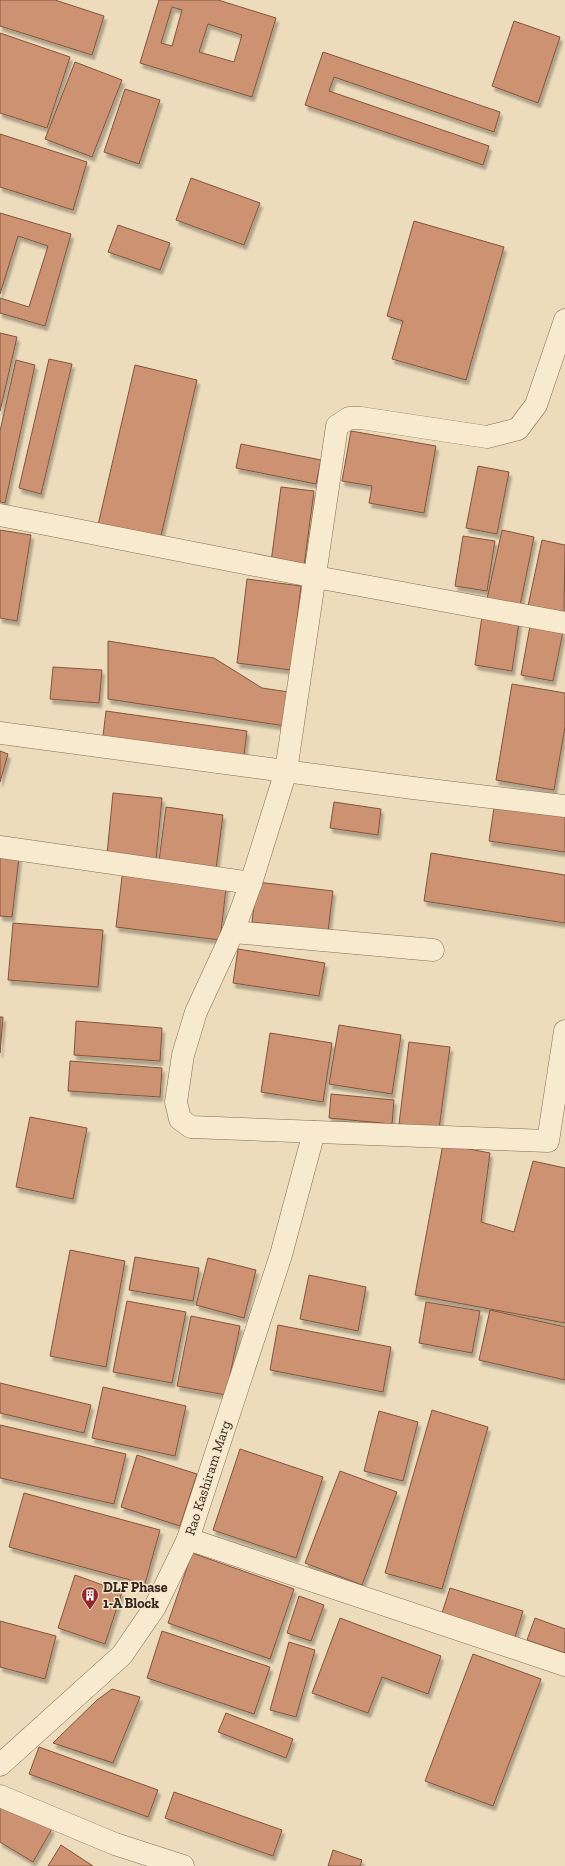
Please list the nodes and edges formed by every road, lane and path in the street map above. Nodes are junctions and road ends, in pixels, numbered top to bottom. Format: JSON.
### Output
{"nodes":[{"id":1,"x":565,"y":320,"type":"edge"},
{"id":2,"x":0,"y":515,"type":"edge"},
{"id":3,"x":316,"y":577,"type":"junction"},
{"id":4,"x":565,"y":623,"type":"edge"},
{"id":5,"x":0,"y":733,"type":"edge"},
{"id":6,"x":286,"y":771,"type":"junction"},
{"id":7,"x":565,"y":806,"type":"edge"},
{"id":8,"x":0,"y":847,"type":"edge"},
{"id":9,"x":251,"y":882,"type":"junction"},
{"id":10,"x":233,"y":932,"type":"junction"},
{"id":11,"x":433,"y":950,"type":"dead end"},
{"id":12,"x":565,"y":1031,"type":"edge"},
{"id":13,"x":314,"y":1132,"type":"junction"},
{"id":14,"x":188,"y":1539,"type":"junction"},
{"id":15,"x":565,"y":1665,"type":"edge"},
{"id":16,"x":0,"y":1765,"type":"edge"},
{"id":17,"x":0,"y":1796,"type":"edge"},
{"id":18,"x":183,"y":1866,"type":"edge"}],
"edges":[{"from":1,"to":3,"type":"street"},
{"from":2,"to":3,"type":"street"},
{"from":3,"to":4,"type":"street"},
{"from":3,"to":6,"type":"street"},
{"from":5,"to":6,"type":"street"},
{"from":6,"to":7,"type":"street"},
{"from":6,"to":9,"type":"street"},
{"from":8,"to":9,"type":"street"},
{"from":9,"to":10,"type":"street"},
{"from":10,"to":11,"type":"street"},
{"from":10,"to":13,"type":"street"},
{"from":12,"to":13,"type":"street"},
{"from":13,"to":14,"type":"street","name":"Rao Kashiram Marg"},
{"from":14,"to":15,"type":"street"},
{"from":14,"to":16,"type":"street","name":"Rao Kashiram Marg"},
{"from":17,"to":18,"type":"street"}]}
